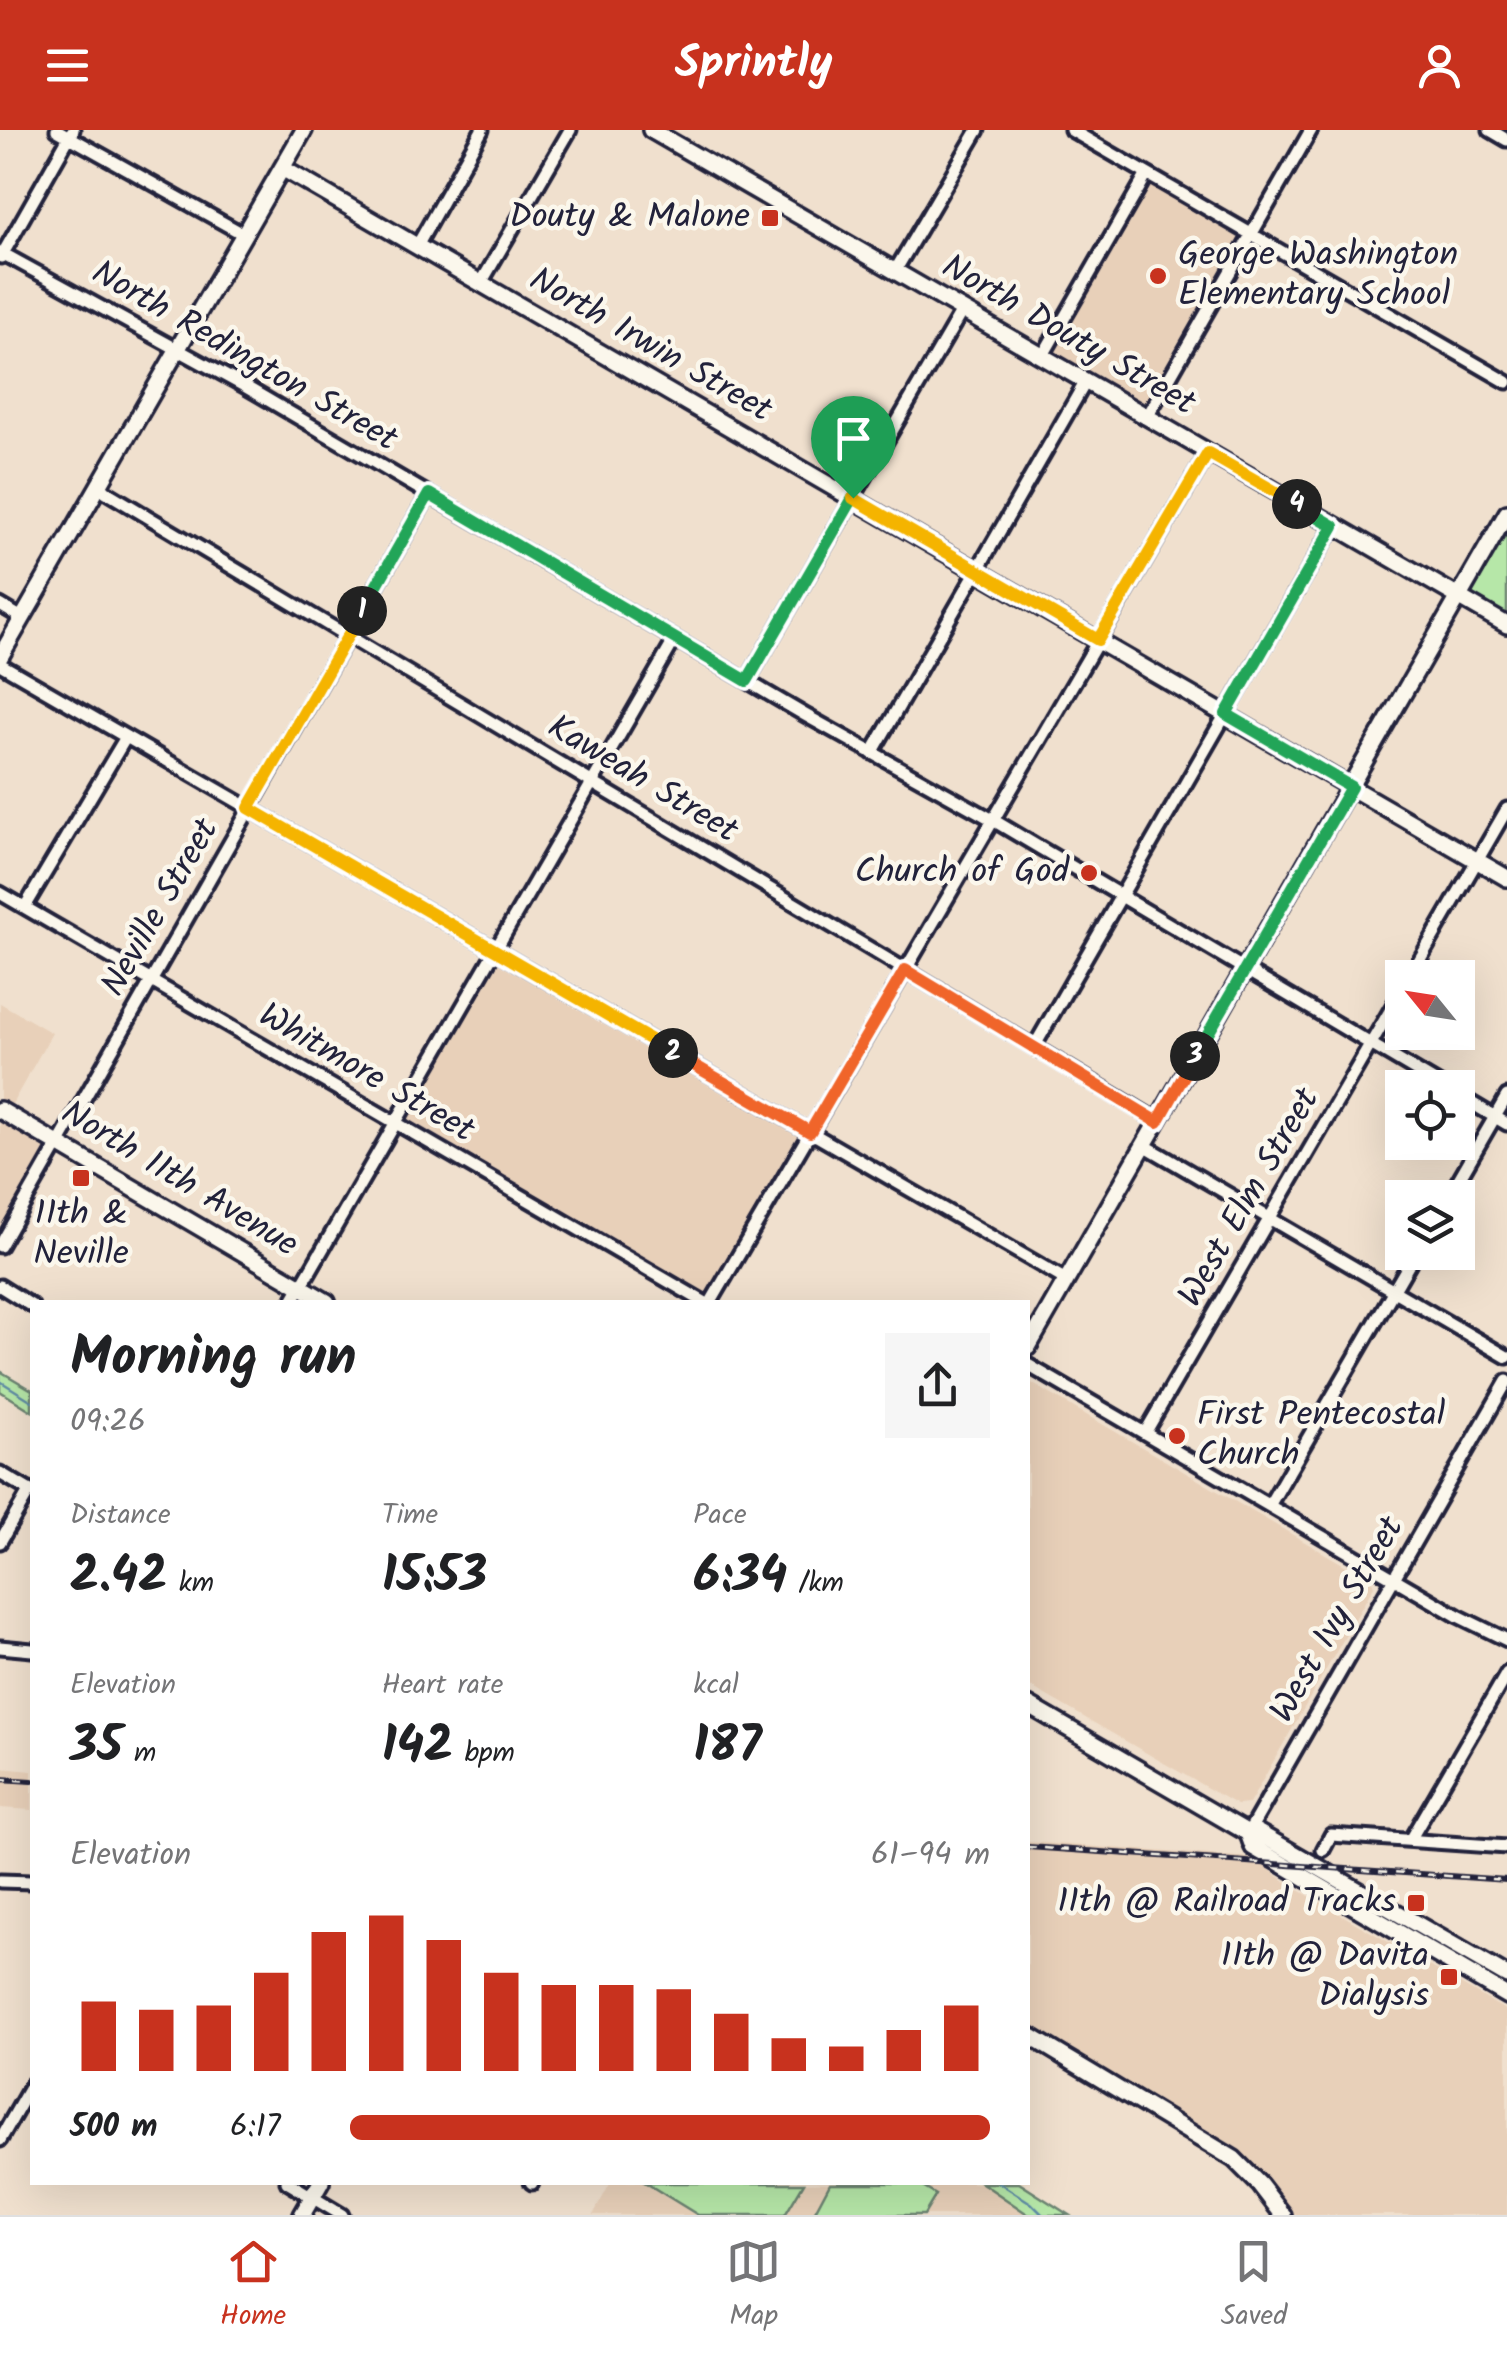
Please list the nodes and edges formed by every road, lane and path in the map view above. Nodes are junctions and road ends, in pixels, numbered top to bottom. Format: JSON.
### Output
{"nodes":[{"id":1,"x":57,"y":130,"type":"edge"},
{"id":2,"x":304,"y":130,"type":"edge"},
{"id":3,"x":482,"y":130,"type":"edge"},
{"id":4,"x":570,"y":130,"type":"edge"},
{"id":5,"x":650,"y":130,"type":"edge"},
{"id":6,"x":978,"y":130,"type":"edge"},
{"id":7,"x":1071,"y":130,"type":"edge"},
{"id":8,"x":1312,"y":130,"type":"edge"},
{"id":9,"x":1490,"y":130,"type":"edge"},
{"id":10,"x":71,"y":134,"type":"edge"},
{"id":11,"x":1507,"y":140,"type":"edge"},
{"id":12,"x":282,"y":168,"type":"junction"},
{"id":13,"x":1146,"y":174,"type":"junction"},
{"id":14,"x":1251,"y":233,"type":"junction"},
{"id":15,"x":244,"y":234,"type":"junction"},
{"id":16,"x":417,"y":246,"type":"junction"},
{"id":17,"x":1,"y":255,"type":"edge"},
{"id":18,"x":895,"y":270,"type":"junction"},
{"id":19,"x":482,"y":283,"type":"junction"},
{"id":20,"x":963,"y":309,"type":"junction"},
{"id":21,"x":178,"y":349,"type":"junction"},
{"id":22,"x":1042,"y":357,"type":"junction"},
{"id":23,"x":1086,"y":381,"type":"junction"},
{"id":24,"x":1507,"y":382,"type":"edge"},
{"id":25,"x":1147,"y":416,"type":"junction"},
{"id":26,"x":1208,"y":453,"type":"junction"},
{"id":27,"x":98,"y":487,"type":"junction"},
{"id":28,"x":429,"y":494,"type":"junction"},
{"id":29,"x":853,"y":498,"type":"junction"},
{"id":30,"x":1507,"y":513,"type":"edge"},
{"id":31,"x":1334,"y":526,"type":"junction"},
{"id":32,"x":977,"y":570,"type":"junction"},
{"id":33,"x":1460,"y":598,"type":"junction"},
{"id":34,"x":0,"y":605,"type":"edge"},
{"id":35,"x":22,"y":618,"type":"junction"},
{"id":36,"x":1507,"y":625,"type":"edge"},
{"id":37,"x":348,"y":636,"type":"junction"},
{"id":38,"x":675,"y":639,"type":"junction"},
{"id":39,"x":1098,"y":640,"type":"junction"},
{"id":40,"x":0,"y":661,"type":"edge"},
{"id":41,"x":747,"y":681,"type":"junction"},
{"id":42,"x":1226,"y":714,"type":"junction"},
{"id":43,"x":126,"y":737,"type":"junction"},
{"id":44,"x":872,"y":753,"type":"junction"},
{"id":45,"x":592,"y":782,"type":"junction"},
{"id":46,"x":1351,"y":787,"type":"junction"},
{"id":47,"x":249,"y":808,"type":"junction"},
{"id":48,"x":1507,"y":809,"type":"edge"},
{"id":49,"x":993,"y":820,"type":"junction"},
{"id":50,"x":1477,"y":860,"type":"junction"},
{"id":51,"x":1507,"y":878,"type":"edge"},
{"id":52,"x":0,"y":893,"type":"edge"},
{"id":53,"x":1121,"y":896,"type":"junction"},
{"id":54,"x":25,"y":907,"type":"junction"},
{"id":55,"x":495,"y":950,"type":"junction"},
{"id":56,"x":1420,"y":960,"type":"edge"},
{"id":57,"x":1246,"y":969,"type":"junction"},
{"id":58,"x":905,"y":970,"type":"junction"},
{"id":59,"x":151,"y":981,"type":"junction"},
{"id":60,"x":1385,"y":1020,"type":"edge"},
{"id":61,"x":1371,"y":1044,"type":"junction"},
{"id":62,"x":1034,"y":1047,"type":"junction"},
{"id":63,"x":1415,"y":1070,"type":"edge"},
{"id":64,"x":1507,"y":1096,"type":"edge"},
{"id":65,"x":1475,"y":1105,"type":"edge"},
{"id":66,"x":0,"y":1110,"type":"edge"},
{"id":67,"x":1495,"y":1117,"type":"junction"},
{"id":68,"x":1158,"y":1122,"type":"junction"},
{"id":69,"x":395,"y":1123,"type":"junction"},
{"id":70,"x":1507,"y":1124,"type":"edge"},
{"id":71,"x":810,"y":1132,"type":"junction"},
{"id":72,"x":58,"y":1144,"type":"junction"},
{"id":73,"x":1144,"y":1145,"type":"junction"},
{"id":74,"x":1458,"y":1180,"type":"edge"},
{"id":75,"x":1270,"y":1218,"type":"junction"},
{"id":76,"x":0,"y":1246,"type":"edge"},
{"id":77,"x":1406,"y":1270,"type":"edge"},
{"id":78,"x":1066,"y":1280,"type":"junction"},
{"id":79,"x":0,"y":1286,"type":"edge"},
{"id":80,"x":300,"y":1287,"type":"junction"},
{"id":81,"x":1394,"y":1291,"type":"junction"},
{"id":82,"x":293,"y":1300,"type":"edge"},
{"id":83,"x":324,"y":1300,"type":"edge"},
{"id":84,"x":705,"y":1300,"type":"edge"},
{"id":85,"x":709,"y":1300,"type":"edge"},
{"id":86,"x":30,"y":1305,"type":"edge"},
{"id":87,"x":1030,"y":1343,"type":"edge"},
{"id":88,"x":1507,"y":1357,"type":"edge"},
{"id":89,"x":1030,"y":1366,"type":"edge"},
{"id":90,"x":1507,"y":1381,"type":"edge"},
{"id":91,"x":1146,"y":1433,"type":"junction"},
{"id":92,"x":0,"y":1473,"type":"edge"},
{"id":93,"x":30,"y":1490,"type":"edge"},
{"id":94,"x":30,"y":1493,"type":"edge"},
{"id":95,"x":1270,"y":1504,"type":"junction"},
{"id":96,"x":0,"y":1542,"type":"edge"},
{"id":97,"x":1394,"y":1577,"type":"junction"},
{"id":98,"x":1507,"y":1640,"type":"edge"},
{"id":99,"x":0,"y":1647,"type":"edge"},
{"id":100,"x":30,"y":1650,"type":"edge"},
{"id":101,"x":1507,"y":1674,"type":"edge"},
{"id":102,"x":1030,"y":1707,"type":"edge"},
{"id":103,"x":1248,"y":1833,"type":"junction"},
{"id":104,"x":1410,"y":1840,"type":"junction"},
{"id":105,"x":1507,"y":1846,"type":"edge"},
{"id":106,"x":1322,"y":1850,"type":"dead end"},
{"id":107,"x":0,"y":1880,"type":"edge"},
{"id":108,"x":30,"y":1882,"type":"edge"},
{"id":109,"x":1507,"y":1976,"type":"edge"},
{"id":110,"x":1507,"y":1996,"type":"edge"},
{"id":111,"x":1030,"y":2037,"type":"edge"},
{"id":112,"x":30,"y":2088,"type":"edge"},
{"id":113,"x":0,"y":2140,"type":"edge"},
{"id":114,"x":316,"y":2190,"type":"edge"},
{"id":115,"x":302,"y":2215,"type":"edge"},
{"id":116,"x":342,"y":2215,"type":"edge"},
{"id":117,"x":1283,"y":2215,"type":"edge"}],
"edges":[{"from":1,"to":10,"type":"street"},
{"from":2,"to":12,"type":"street"},
{"from":3,"to":16,"type":"street"},
{"from":4,"to":19,"type":"street"},
{"from":5,"to":18,"type":"street","name":"North Douty Street"},
{"from":6,"to":18,"type":"street"},
{"from":7,"to":13,"type":"street"},
{"from":8,"to":14,"type":"street"},
{"from":9,"to":11,"type":"street"},
{"from":10,"to":15,"type":"street"},
{"from":10,"to":17,"type":"street"},
{"from":12,"to":15,"type":"street"},
{"from":12,"to":16,"type":"street","name":"North Irwin Street"},
{"from":13,"to":14,"type":"street"},
{"from":13,"to":22,"type":"street"},
{"from":14,"to":24,"type":"street"},
{"from":14,"to":25,"type":"street"},
{"from":15,"to":21,"type":"street"},
{"from":16,"to":19,"type":"street","name":"North Irwin Street"},
{"from":17,"to":21,"type":"street","name":"North Redington Street"},
{"from":18,"to":20,"type":"street","name":"North Douty Street"},
{"from":19,"to":29,"type":"street","name":"North Irwin Street"},
{"from":20,"to":22,"type":"street","name":"North Douty Street"},
{"from":20,"to":29,"type":"street"},
{"from":21,"to":27,"type":"street"},
{"from":21,"to":28,"type":"street","name":"North Redington Street"},
{"from":22,"to":23,"type":"street","name":"North Douty Street"},
{"from":23,"to":25,"type":"street","name":"North Douty Street"},
{"from":23,"to":32,"type":"street"},
{"from":25,"to":26,"type":"street","name":"North Douty Street"},
{"from":26,"to":31,"type":"street","name":"North Douty Street"},
{"from":26,"to":39,"type":"street"},
{"from":27,"to":35,"type":"street"},
{"from":27,"to":37,"type":"street","name":"Kaweah Street"},
{"from":28,"to":37,"type":"street","name":"Neville Street"},
{"from":28,"to":38,"type":"street","name":"North Redington Street"},
{"from":29,"to":32,"type":"street","name":"North Irwin Street"},
{"from":29,"to":41,"type":"street"},
{"from":30,"to":33,"type":"street"},
{"from":31,"to":33,"type":"street","name":"North Douty Street"},
{"from":31,"to":42,"type":"street"},
{"from":32,"to":39,"type":"street","name":"North Irwin Street"},
{"from":32,"to":44,"type":"street"},
{"from":33,"to":36,"type":"street","name":"North Douty Street"},
{"from":33,"to":46,"type":"street"},
{"from":34,"to":35,"type":"street"},
{"from":35,"to":40,"type":"street"},
{"from":37,"to":45,"type":"street","name":"Kaweah Street"},
{"from":37,"to":47,"type":"street","name":"Neville Street"},
{"from":38,"to":41,"type":"street","name":"North Redington Street"},
{"from":38,"to":45,"type":"street"},
{"from":39,"to":42,"type":"street","name":"North Irwin Street"},
{"from":39,"to":49,"type":"street"},
{"from":40,"to":43,"type":"street"},
{"from":41,"to":44,"type":"street","name":"North Redington Street"},
{"from":42,"to":46,"type":"street","name":"North Irwin Street"},
{"from":42,"to":53,"type":"street"},
{"from":43,"to":47,"type":"street"},
{"from":43,"to":54,"type":"street"},
{"from":44,"to":49,"type":"street","name":"North Redington Street"},
{"from":45,"to":55,"type":"street"},
{"from":45,"to":58,"type":"street","name":"Kaweah Street"},
{"from":46,"to":50,"type":"street","name":"North Irwin Street"},
{"from":46,"to":57,"type":"street"},
{"from":47,"to":55,"type":"street"},
{"from":47,"to":59,"type":"street","name":"Neville Street"},
{"from":48,"to":50,"type":"street"},
{"from":49,"to":53,"type":"street","name":"North Redington Street"},
{"from":49,"to":58,"type":"street"},
{"from":50,"to":51,"type":"street","name":"North Irwin Street"},
{"from":50,"to":56,"type":"street"},
{"from":52,"to":54,"type":"street","name":"Whitmore Street"},
{"from":53,"to":57,"type":"street","name":"North Redington Street"},
{"from":53,"to":62,"type":"street"},
{"from":54,"to":59,"type":"street","name":"Whitmore Street"},
{"from":55,"to":69,"type":"street"},
{"from":55,"to":71,"type":"street"},
{"from":57,"to":61,"type":"street","name":"North Redington Street"},
{"from":57,"to":68,"type":"street"},
{"from":58,"to":62,"type":"street","name":"Kaweah Street"},
{"from":58,"to":71,"type":"street"},
{"from":59,"to":69,"type":"street","name":"Whitmore Street"},
{"from":59,"to":72,"type":"street","name":"Neville Street"},
{"from":60,"to":61,"type":"street","name":"West Elm Street"},
{"from":61,"to":63,"type":"street","name":"North Redington Street"},
{"from":61,"to":75,"type":"street","name":"West Elm Street"},
{"from":62,"to":68,"type":"street","name":"Kaweah Street"},
{"from":64,"to":67,"type":"street"},
{"from":65,"to":67,"type":"street"},
{"from":66,"to":72,"type":"street","name":"North 11th Avenue"},
{"from":67,"to":70,"type":"street"},
{"from":67,"to":74,"type":"street"},
{"from":68,"to":73,"type":"street"},
{"from":69,"to":80,"type":"street"},
{"from":69,"to":84,"type":"street","name":"Whitmore Street"},
{"from":71,"to":78,"type":"street"},
{"from":71,"to":85,"type":"street"},
{"from":72,"to":76,"type":"street","name":"Neville Street"},
{"from":72,"to":80,"type":"street","name":"North 11th Avenue"},
{"from":73,"to":75,"type":"street"},
{"from":73,"to":78,"type":"street"},
{"from":75,"to":81,"type":"street"},
{"from":75,"to":91,"type":"street","name":"West Elm Street"},
{"from":77,"to":81,"type":"street"},
{"from":78,"to":87,"type":"street"},
{"from":79,"to":86,"type":"street"},
{"from":80,"to":82,"type":"street"},
{"from":80,"to":83,"type":"street","name":"North 11th Avenue"},
{"from":81,"to":88,"type":"street"},
{"from":81,"to":95,"type":"street"},
{"from":89,"to":91,"type":"street"},
{"from":90,"to":97,"type":"street","name":"West Ivy Street"},
{"from":91,"to":95,"type":"street"},
{"from":92,"to":93,"type":"street"},
{"from":94,"to":96,"type":"street"},
{"from":95,"to":97,"type":"street"},
{"from":97,"to":98,"type":"street"},
{"from":97,"to":103,"type":"street","name":"West Ivy Street"},
{"from":99,"to":100,"type":"street"},
{"from":101,"to":104,"type":"street"},
{"from":102,"to":103,"type":"street"},
{"from":103,"to":109,"type":"street"},
{"from":103,"to":110,"type":"street"},
{"from":104,"to":105,"type":"street"},
{"from":104,"to":106,"type":"street"},
{"from":107,"to":108,"type":"street"},
{"from":111,"to":117,"type":"street"},
{"from":112,"to":113,"type":"street"},
{"from":114,"to":115,"type":"street"},
{"from":114,"to":116,"type":"street"}]}
